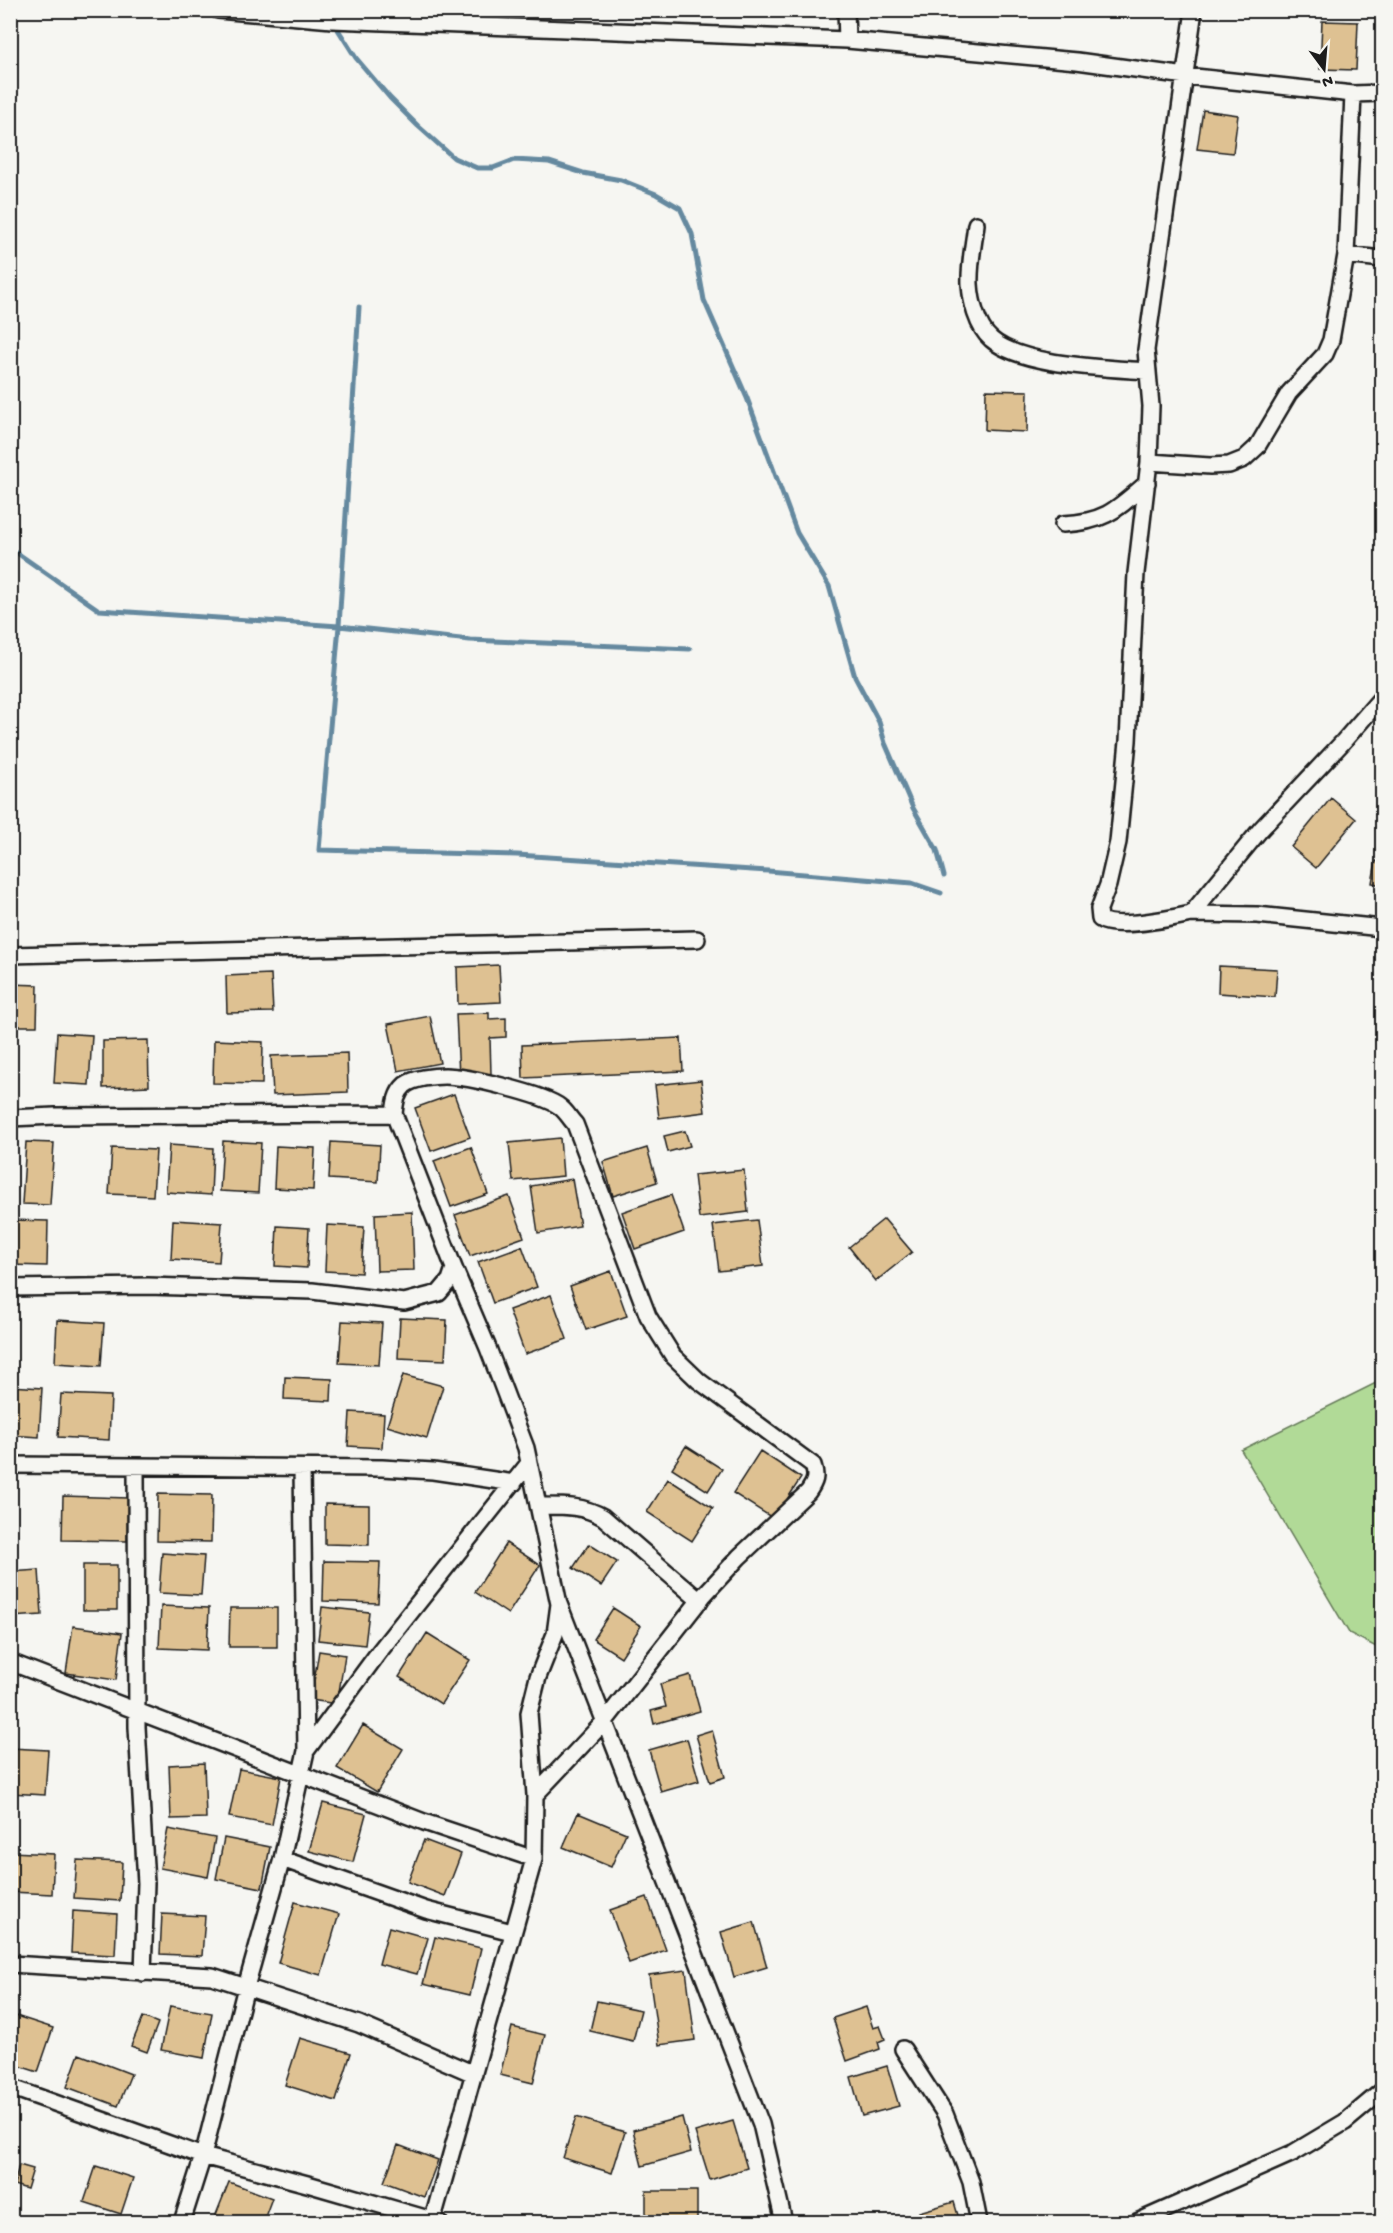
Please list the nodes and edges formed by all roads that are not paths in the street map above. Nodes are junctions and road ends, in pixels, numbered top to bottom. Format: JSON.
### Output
{"nodes":[{"id":1,"x":218,"y":10,"type":"edge"},
{"id":2,"x":846,"y":10,"type":"edge"},
{"id":3,"x":1194,"y":10,"type":"edge"},
{"id":4,"x":847,"y":40,"type":"junction"},
{"id":5,"x":1186,"y":76,"type":"junction"},
{"id":6,"x":1383,"y":93,"type":"edge"},
{"id":7,"x":1353,"y":94,"type":"junction"},
{"id":8,"x":976,"y":224,"type":"dead end"},
{"id":9,"x":1346,"y":255,"type":"junction"},
{"id":10,"x":1383,"y":259,"type":"edge"},
{"id":11,"x":1148,"y":371,"type":"junction"},
{"id":12,"x":1149,"y":462,"type":"junction"},
{"id":13,"x":1147,"y":483,"type":"junction"},
{"id":14,"x":1063,"y":524,"type":"dead end"},
{"id":15,"x":1383,"y":697,"type":"edge"},
{"id":16,"x":1191,"y":914,"type":"junction"},
{"id":17,"x":1383,"y":928,"type":"edge"},
{"id":18,"x":697,"y":939,"type":"dead end"},
{"id":19,"x":10,"y":955,"type":"edge"},
{"id":20,"x":394,"y":1114,"type":"junction"},
{"id":21,"x":10,"y":1118,"type":"edge"},
{"id":22,"x":454,"y":1268,"type":"junction"},
{"id":23,"x":10,"y":1288,"type":"edge"},
{"id":24,"x":529,"y":1463,"type":"junction"},
{"id":25,"x":10,"y":1465,"type":"edge"},
{"id":26,"x":136,"y":1467,"type":"junction"},
{"id":27,"x":302,"y":1468,"type":"junction"},
{"id":28,"x":514,"y":1483,"type":"junction"},
{"id":29,"x":538,"y":1506,"type":"junction"},
{"id":30,"x":699,"y":1601,"type":"junction"},
{"id":31,"x":559,"y":1604,"type":"junction"},
{"id":32,"x":10,"y":1662,"type":"edge"},
{"id":33,"x":137,"y":1711,"type":"junction"},
{"id":34,"x":605,"y":1721,"type":"junction"},
{"id":35,"x":306,"y":1752,"type":"junction"},
{"id":36,"x":299,"y":1773,"type":"junction"},
{"id":37,"x":535,"y":1795,"type":"junction"},
{"id":38,"x":282,"y":1859,"type":"junction"},
{"id":39,"x":534,"y":1859,"type":"junction"},
{"id":40,"x":512,"y":1932,"type":"junction"},
{"id":41,"x":10,"y":1964,"type":"edge"},
{"id":42,"x":143,"y":1973,"type":"junction"},
{"id":43,"x":246,"y":1987,"type":"junction"},
{"id":44,"x":903,"y":2049,"type":"dead end"},
{"id":45,"x":474,"y":2074,"type":"junction"},
{"id":46,"x":10,"y":2086,"type":"edge"},
{"id":47,"x":1383,"y":2091,"type":"edge"},
{"id":48,"x":203,"y":2156,"type":"junction"},
{"id":49,"x":434,"y":2222,"type":"edge"},
{"id":50,"x":182,"y":2223,"type":"edge"},
{"id":51,"x":784,"y":2223,"type":"edge"},
{"id":52,"x":979,"y":2223,"type":"edge"},
{"id":53,"x":1137,"y":2223,"type":"edge"}],
"edges":[{"from":1,"to":4,"type":"street"},
{"from":2,"to":4,"type":"street"},
{"from":3,"to":5,"type":"street"},
{"from":4,"to":5,"type":"street"},
{"from":5,"to":7,"type":"street"},
{"from":5,"to":11,"type":"street"},
{"from":6,"to":7,"type":"street"},
{"from":7,"to":9,"type":"street"},
{"from":8,"to":11,"type":"street"},
{"from":9,"to":10,"type":"street"},
{"from":9,"to":12,"type":"street"},
{"from":11,"to":12,"type":"street"},
{"from":12,"to":13,"type":"street"},
{"from":13,"to":14,"type":"street"},
{"from":13,"to":16,"type":"street"},
{"from":15,"to":16,"type":"street"},
{"from":16,"to":17,"type":"street"},
{"from":18,"to":19,"type":"street"},
{"from":20,"to":21,"type":"street"},
{"from":20,"to":22,"type":"street"},
{"from":20,"to":30,"type":"street"},
{"from":22,"to":23,"type":"street"},
{"from":22,"to":24,"type":"street"},
{"from":24,"to":28,"type":"street"},
{"from":24,"to":29,"type":"street"},
{"from":25,"to":26,"type":"street"},
{"from":26,"to":27,"type":"street"},
{"from":26,"to":33,"type":"street"},
{"from":27,"to":28,"type":"street"},
{"from":27,"to":35,"type":"street"},
{"from":28,"to":35,"type":"street"},
{"from":29,"to":30,"type":"street"},
{"from":29,"to":31,"type":"street"},
{"from":30,"to":34,"type":"street"},
{"from":31,"to":34,"type":"street"},
{"from":31,"to":37,"type":"street"},
{"from":32,"to":33,"type":"street"},
{"from":33,"to":36,"type":"street"},
{"from":33,"to":42,"type":"street"},
{"from":34,"to":37,"type":"street"},
{"from":34,"to":51,"type":"street"},
{"from":35,"to":36,"type":"street"},
{"from":36,"to":38,"type":"street"},
{"from":36,"to":39,"type":"street"},
{"from":37,"to":39,"type":"street"},
{"from":38,"to":40,"type":"street"},
{"from":38,"to":43,"type":"street"},
{"from":39,"to":40,"type":"street"},
{"from":40,"to":45,"type":"street"},
{"from":41,"to":42,"type":"street"},
{"from":42,"to":43,"type":"street"},
{"from":43,"to":45,"type":"street"},
{"from":43,"to":48,"type":"street"},
{"from":44,"to":52,"type":"street"},
{"from":45,"to":49,"type":"street"},
{"from":46,"to":48,"type":"street"},
{"from":47,"to":53,"type":"street"},
{"from":48,"to":49,"type":"street"},
{"from":48,"to":50,"type":"street"}]}
